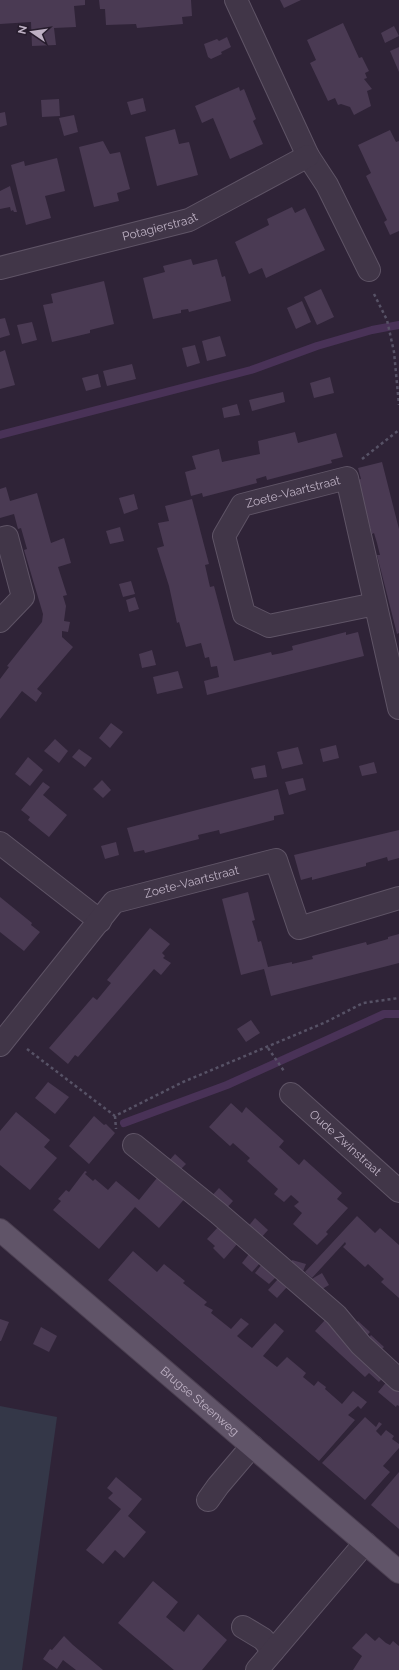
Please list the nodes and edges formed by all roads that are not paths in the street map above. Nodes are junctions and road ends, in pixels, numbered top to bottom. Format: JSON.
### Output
{"nodes":[{"id":1,"x":236,"y":0,"type":"edge"},
{"id":2,"x":308,"y":156,"type":"junction"},
{"id":3,"x":0,"y":268,"type":"edge"},
{"id":4,"x":369,"y":270,"type":"road end"},
{"id":5,"x":0,"y":539,"type":"edge"},
{"id":6,"x":375,"y":604,"type":"junction"},
{"id":7,"x":0,"y":621,"type":"edge"},
{"id":8,"x":399,"y":708,"type":"edge"},
{"id":9,"x":0,"y":843,"type":"edge"},
{"id":10,"x":399,"y":898,"type":"edge"},
{"id":11,"x":100,"y":921,"type":"junction"},
{"id":12,"x":5,"y":1039,"type":"edge"},
{"id":13,"x":292,"y":1094,"type":"dead end"},
{"id":14,"x":134,"y":1145,"type":"dead end"},
{"id":15,"x":399,"y":1191,"type":"edge"},
{"id":16,"x":0,"y":1230,"type":"edge"},
{"id":17,"x":399,"y":1380,"type":"edge"},
{"id":18,"x":252,"y":1446,"type":"junction"},
{"id":19,"x":208,"y":1500,"type":"dead end"},
{"id":20,"x":365,"y":1544,"type":"junction"},
{"id":21,"x":399,"y":1572,"type":"edge"},
{"id":22,"x":243,"y":1627,"type":"dead end"},
{"id":23,"x":273,"y":1651,"type":"junction"},
{"id":24,"x":257,"y":1670,"type":"edge"}],
"edges":[{"from":1,"to":2,"type":"street"},
{"from":2,"to":3,"type":"street","name":"Potagierstraat"},
{"from":2,"to":4,"type":"street"},
{"from":5,"to":7,"type":"street"},
{"from":6,"to":6,"type":"street","name":"Zoete-Vaartstraat"},
{"from":6,"to":8,"type":"street","name":"Zoete-Vaartstraat"},
{"from":9,"to":11,"type":"street"},
{"from":10,"to":11,"type":"street","name":"Zoete-Vaartstraat"},
{"from":11,"to":12,"type":"street","name":"Zoete-Vaartstraat"},
{"from":13,"to":15,"type":"street","name":"Oude Zwinstraat"},
{"from":14,"to":17,"type":"street"},
{"from":16,"to":18,"type":"main road","name":"Brugse Steenweg"},
{"from":18,"to":19,"type":"street"},
{"from":18,"to":20,"type":"main road","name":"Brugse Steenweg"},
{"from":20,"to":21,"type":"main road","name":"Brugse Steenweg"},
{"from":20,"to":23,"type":"street"},
{"from":22,"to":23,"type":"street"},
{"from":23,"to":24,"type":"street"}]}
